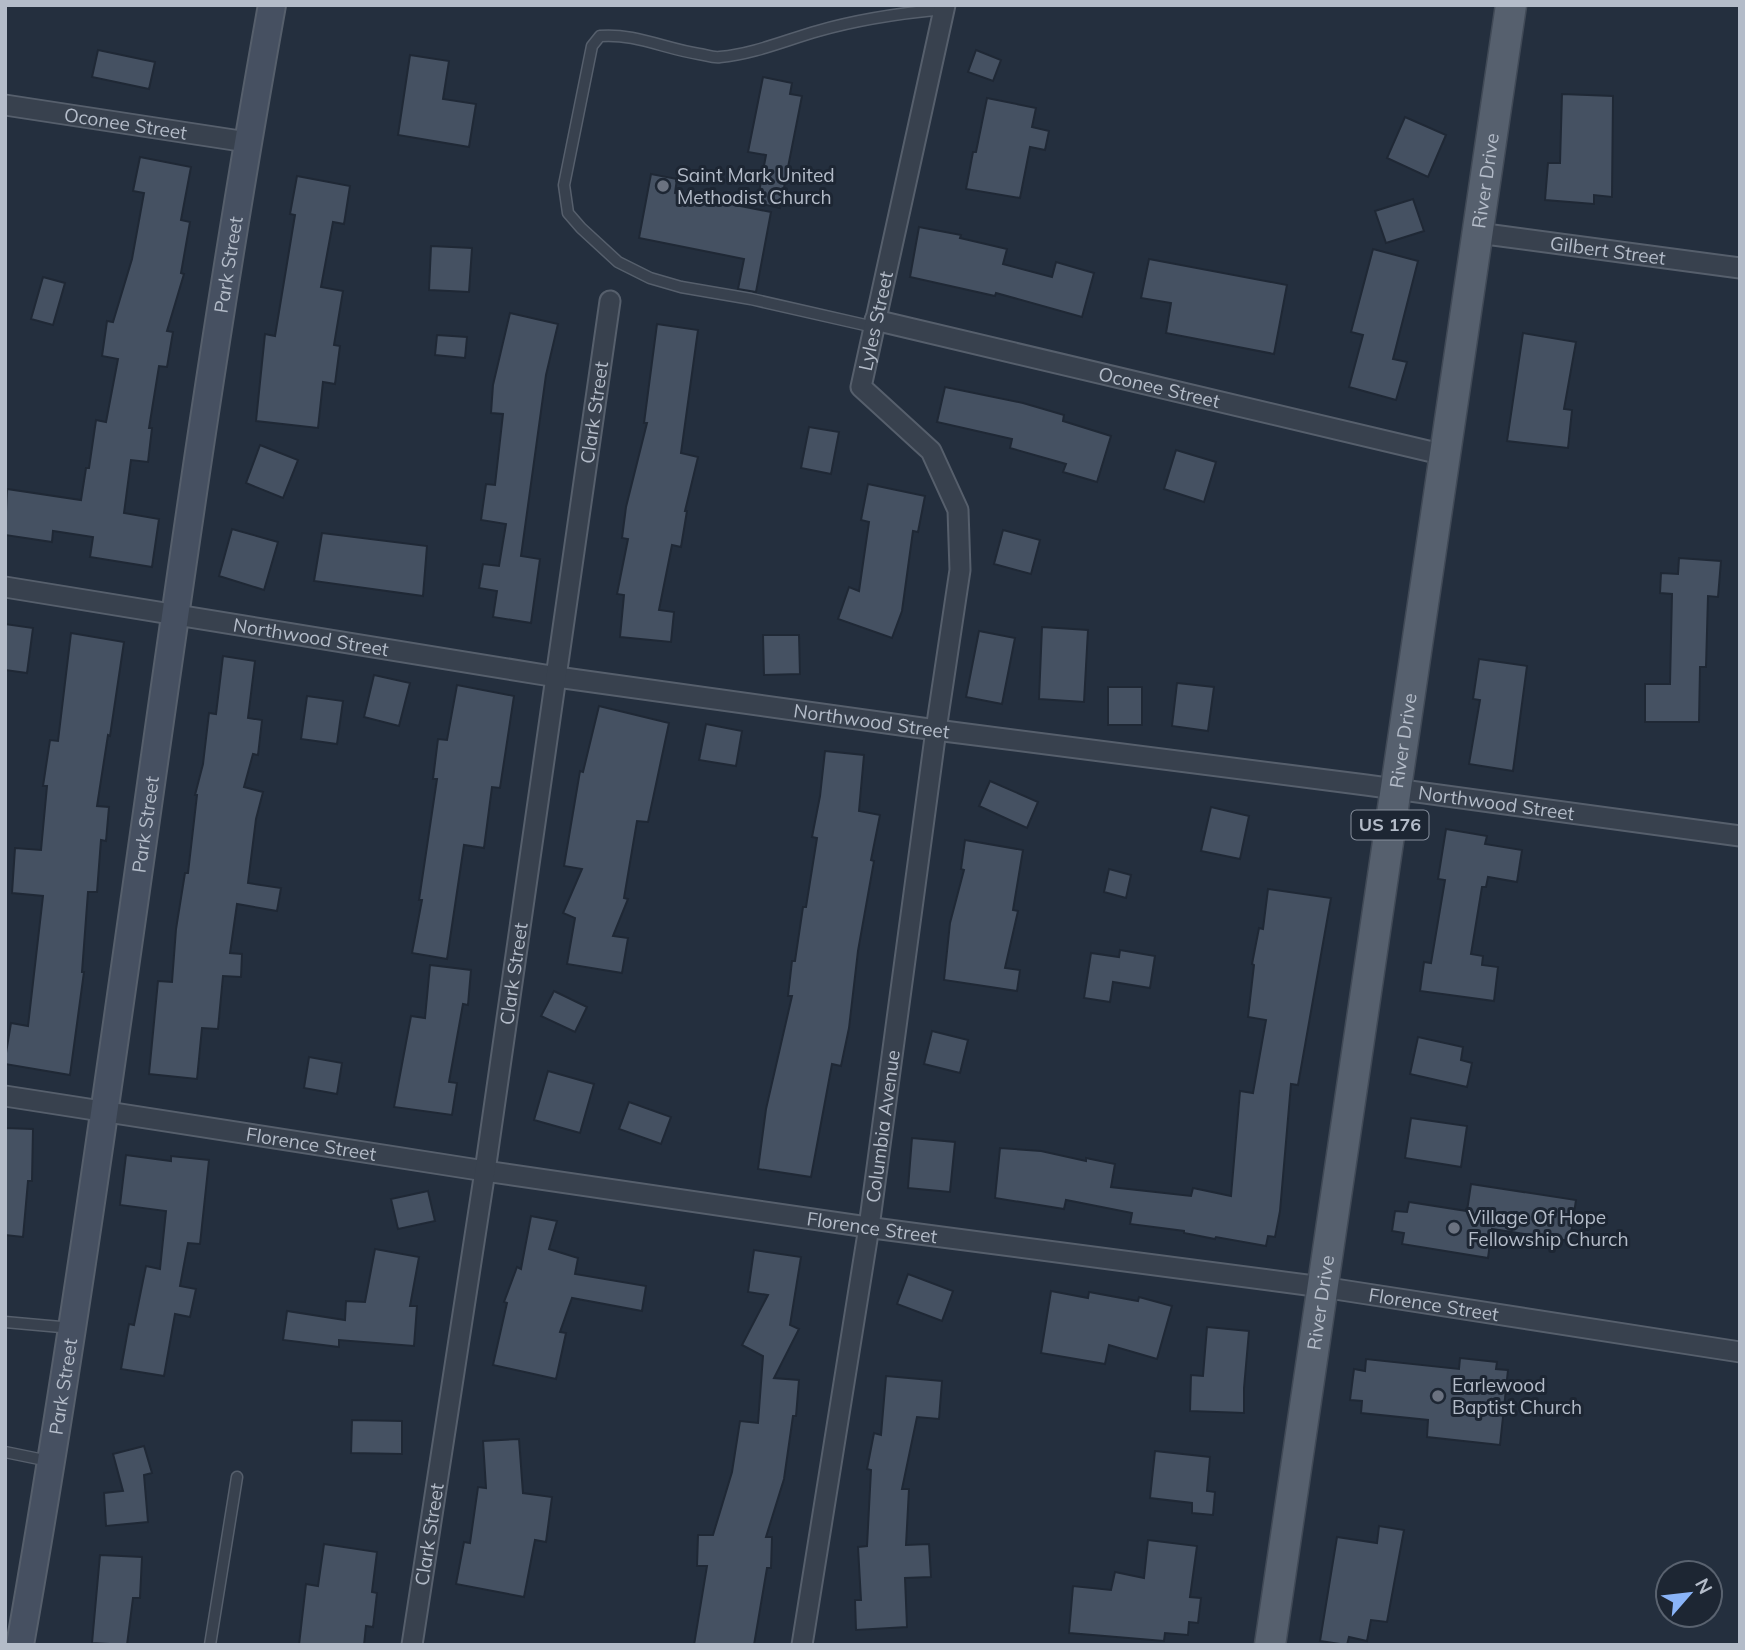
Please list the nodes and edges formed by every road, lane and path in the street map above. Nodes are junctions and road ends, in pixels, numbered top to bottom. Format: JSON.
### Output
{"nodes":[{"id":1,"x":272,"y":5,"type":"edge"},
{"id":2,"x":1511,"y":5,"type":"edge"},
{"id":3,"x":945,"y":7,"type":"edge"},
{"id":4,"x":5,"y":105,"type":"edge"},
{"id":5,"x":247,"y":142,"type":"junction"},
{"id":6,"x":1478,"y":233,"type":"junction"},
{"id":7,"x":1740,"y":268,"type":"edge"},
{"id":8,"x":610,"y":301,"type":"dead end"},
{"id":9,"x":875,"y":323,"type":"junction"},
{"id":10,"x":1445,"y":455,"type":"junction"},
{"id":11,"x":5,"y":587,"type":"edge"},
{"id":12,"x":176,"y":614,"type":"junction"},
{"id":13,"x":558,"y":677,"type":"junction"},
{"id":14,"x":936,"y":730,"type":"junction"},
{"id":15,"x":1396,"y":789,"type":"junction"},
{"id":16,"x":1739,"y":832,"type":"edge"},
{"id":17,"x":5,"y":1096,"type":"edge"},
{"id":18,"x":106,"y":1111,"type":"junction"},
{"id":19,"x":485,"y":1171,"type":"junction"},
{"id":20,"x":869,"y":1227,"type":"junction"},
{"id":21,"x":1322,"y":1287,"type":"junction"},
{"id":22,"x":5,"y":1322,"type":"edge"},
{"id":23,"x":72,"y":1328,"type":"junction"},
{"id":24,"x":1740,"y":1352,"type":"edge"},
{"id":25,"x":5,"y":1452,"type":"edge"},
{"id":26,"x":52,"y":1461,"type":"junction"},
{"id":27,"x":237,"y":1477,"type":"dead end"},
{"id":28,"x":19,"y":1645,"type":"edge"},
{"id":29,"x":210,"y":1645,"type":"edge"},
{"id":30,"x":412,"y":1645,"type":"edge"},
{"id":31,"x":802,"y":1645,"type":"edge"},
{"id":32,"x":1270,"y":1645,"type":"edge"}],
"edges":[{"from":1,"to":5,"type":"street","name":"Park Street"},
{"from":2,"to":6,"type":"main road","name":"River Drive","number":"US 176"},
{"from":3,"to":9,"type":"street","name":"Lyles Street"},
{"from":3,"to":9,"type":"lane"},
{"from":4,"to":5,"type":"street","name":"Oconee Street"},
{"from":5,"to":12,"type":"street","name":"Park Street"},
{"from":6,"to":7,"type":"street","name":"Gilbert Street"},
{"from":6,"to":10,"type":"main road","name":"River Drive","number":"US 176"},
{"from":8,"to":13,"type":"street","name":"Clark Street"},
{"from":9,"to":10,"type":"street","name":"Oconee Street"},
{"from":9,"to":14,"type":"street","name":"Lyles Street"},
{"from":10,"to":15,"type":"main road","name":"River Drive","number":"US 176"},
{"from":11,"to":12,"type":"street","name":"Northwood Street"},
{"from":12,"to":13,"type":"street","name":"Northwood Street"},
{"from":12,"to":18,"type":"street","name":"Park Street"},
{"from":13,"to":14,"type":"street","name":"Northwood Street"},
{"from":13,"to":19,"type":"street","name":"Clark Street"},
{"from":14,"to":15,"type":"street","name":"Northwood Street"},
{"from":14,"to":20,"type":"street","name":"Columbia Avenue"},
{"from":15,"to":16,"type":"street","name":"Northwood Street"},
{"from":15,"to":21,"type":"main road","name":"River Drive","number":"US 176"},
{"from":17,"to":18,"type":"street","name":"Florence Street"},
{"from":18,"to":19,"type":"street","name":"Florence Street"},
{"from":18,"to":23,"type":"street","name":"Park Street"},
{"from":19,"to":20,"type":"street","name":"Florence Street"},
{"from":19,"to":30,"type":"street","name":"Clark Street"},
{"from":20,"to":21,"type":"street","name":"Florence Street"},
{"from":20,"to":31,"type":"street","name":"Columbia Avenue"},
{"from":21,"to":24,"type":"street","name":"Florence Street"},
{"from":21,"to":32,"type":"main road","name":"River Drive","number":"US 176"},
{"from":22,"to":23,"type":"lane"},
{"from":23,"to":26,"type":"street","name":"Park Street"},
{"from":25,"to":26,"type":"lane"},
{"from":26,"to":28,"type":"street","name":"Park Street"},
{"from":27,"to":29,"type":"lane"}]}
